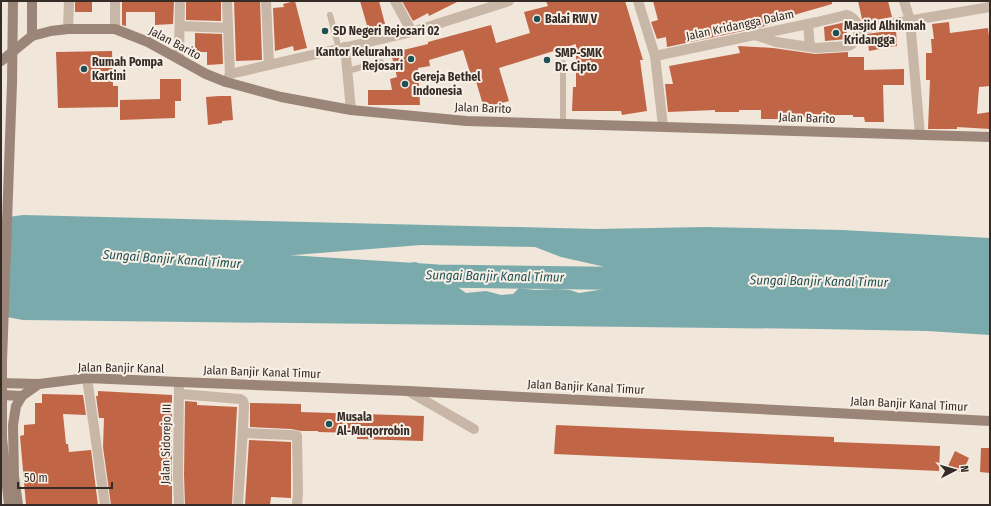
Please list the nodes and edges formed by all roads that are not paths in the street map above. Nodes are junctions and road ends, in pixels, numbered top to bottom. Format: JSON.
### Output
{"nodes":[{"id":1,"x":13,"y":1,"type":"edge"},
{"id":2,"x":32,"y":1,"type":"edge"},
{"id":3,"x":69,"y":1,"type":"edge"},
{"id":4,"x":116,"y":1,"type":"edge"},
{"id":5,"x":180,"y":1,"type":"edge"},
{"id":6,"x":227,"y":1,"type":"edge"},
{"id":7,"x":266,"y":1,"type":"edge"},
{"id":8,"x":395,"y":1,"type":"edge"},
{"id":9,"x":509,"y":1,"type":"edge"},
{"id":10,"x":638,"y":1,"type":"edge"},
{"id":11,"x":904,"y":1,"type":"edge"},
{"id":12,"x":990,"y":7,"type":"edge"},
{"id":13,"x":330,"y":15,"type":"dead end"},
{"id":14,"x":910,"y":20,"type":"junction"},
{"id":15,"x":808,"y":24,"type":"junction"},
{"id":16,"x":180,"y":26,"type":"junction"},
{"id":17,"x":228,"y":28,"type":"junction"},
{"id":18,"x":860,"y":28,"type":"junction"},
{"id":19,"x":68,"y":29,"type":"junction"},
{"id":20,"x":115,"y":29,"type":"junction"},
{"id":21,"x":412,"y":32,"type":"junction"},
{"id":22,"x":755,"y":35,"type":"junction"},
{"id":23,"x":32,"y":36,"type":"junction"},
{"id":24,"x":810,"y":47,"type":"junction"},
{"id":25,"x":342,"y":48,"type":"junction"},
{"id":26,"x":655,"y":56,"type":"junction"},
{"id":27,"x":179,"y":59,"type":"junction"},
{"id":28,"x":1,"y":61,"type":"edge"},
{"id":29,"x":381,"y":62,"type":"dead end"},
{"id":30,"x":563,"y":63,"type":"dead end"},
{"id":31,"x":269,"y":65,"type":"junction"},
{"id":32,"x":347,"y":71,"type":"junction"},
{"id":33,"x":228,"y":78,"type":"junction"},
{"id":34,"x":351,"y":110,"type":"junction"},
{"id":35,"x":563,"y":123,"type":"junction"},
{"id":36,"x":663,"y":126,"type":"junction"},
{"id":37,"x":920,"y":135,"type":"junction"},
{"id":38,"x":990,"y":137,"type":"edge"},
{"id":39,"x":87,"y":378,"type":"junction"},
{"id":40,"x":179,"y":382,"type":"junction"},
{"id":41,"x":1,"y":384,"type":"edge"},
{"id":42,"x":39,"y":384,"type":"junction"},
{"id":43,"x":408,"y":390,"type":"junction"},
{"id":44,"x":180,"y":394,"type":"junction"},
{"id":45,"x":1,"y":395,"type":"edge"},
{"id":46,"x":22,"y":396,"type":"junction"},
{"id":47,"x":990,"y":421,"type":"edge"},
{"id":48,"x":474,"y":429,"type":"dead end"},
{"id":49,"x":243,"y":433,"type":"junction"},
{"id":50,"x":9,"y":505,"type":"edge"},
{"id":51,"x":18,"y":505,"type":"edge"},
{"id":52,"x":105,"y":505,"type":"edge"},
{"id":53,"x":179,"y":505,"type":"edge"},
{"id":54,"x":238,"y":505,"type":"edge"},
{"id":55,"x":297,"y":505,"type":"edge"}],
"edges":[{"from":1,"to":50,"type":"street","bridge":true},
{"from":2,"to":23,"type":"street"},
{"from":3,"to":19,"type":"street"},
{"from":4,"to":20,"type":"street"},
{"from":5,"to":16,"type":"street"},
{"from":6,"to":17,"type":"street"},
{"from":7,"to":31,"type":"street"},
{"from":8,"to":21,"type":"street"},
{"from":9,"to":21,"type":"street"},
{"from":10,"to":26,"type":"street"},
{"from":11,"to":14,"type":"street"},
{"from":12,"to":14,"type":"street"},
{"from":13,"to":25,"type":"lane"},
{"from":14,"to":18,"type":"street"},
{"from":14,"to":37,"type":"street"},
{"from":15,"to":18,"type":"street","name":"Jalan Kridangga Dalam"},
{"from":15,"to":22,"type":"street","name":"Jalan Kridangga Dalam"},
{"from":15,"to":24,"type":"street"},
{"from":16,"to":17,"type":"street"},
{"from":16,"to":27,"type":"street"},
{"from":17,"to":33,"type":"street"},
{"from":18,"to":24,"type":"street"},
{"from":19,"to":20,"type":"street","name":"Jalan Barito"},
{"from":19,"to":23,"type":"street","name":"Jalan Barito"},
{"from":20,"to":27,"type":"street","name":"Jalan Barito"},
{"from":21,"to":25,"type":"street"},
{"from":22,"to":24,"type":"street"},
{"from":22,"to":26,"type":"street","name":"Jalan Kridangga Dalam"},
{"from":23,"to":28,"type":"street","name":"Jalan Barito"},
{"from":25,"to":31,"type":"street"},
{"from":25,"to":32,"type":"street"},
{"from":26,"to":36,"type":"street"},
{"from":27,"to":33,"type":"street","name":"Jalan Barito"},
{"from":29,"to":32,"type":"lane"},
{"from":30,"to":35,"type":"lane"},
{"from":31,"to":33,"type":"street"},
{"from":32,"to":34,"type":"street"},
{"from":33,"to":34,"type":"street","name":"Jalan Barito"},
{"from":34,"to":35,"type":"street","name":"Jalan Barito"},
{"from":35,"to":36,"type":"street","name":"Jalan Barito"},
{"from":36,"to":37,"type":"street","name":"Jalan Barito"},
{"from":37,"to":38,"type":"street","name":"Jalan Barito"},
{"from":39,"to":40,"type":"street","name":"Jalan Banjir Kanal"},
{"from":39,"to":42,"type":"street","name":"Jalan Banjir Kanal"},
{"from":39,"to":52,"type":"street"},
{"from":40,"to":43,"type":"street","name":"Jalan Banjir Kanal Timur"},
{"from":40,"to":44,"type":"street","name":"Jalan Sidorejo III"},
{"from":41,"to":42,"type":"street","name":"Jalan Banjir Kanal"},
{"from":42,"to":46,"type":"street","name":"Jalan Banjir Kanal"},
{"from":43,"to":47,"type":"street","name":"Jalan Banjir Kanal Timur"},
{"from":43,"to":48,"type":"street"},
{"from":44,"to":49,"type":"street"},
{"from":44,"to":53,"type":"street","name":"Jalan Sidorejo III"},
{"from":45,"to":46,"type":"street"},
{"from":46,"to":51,"type":"street"},
{"from":49,"to":54,"type":"street"},
{"from":49,"to":55,"type":"street"}]}
